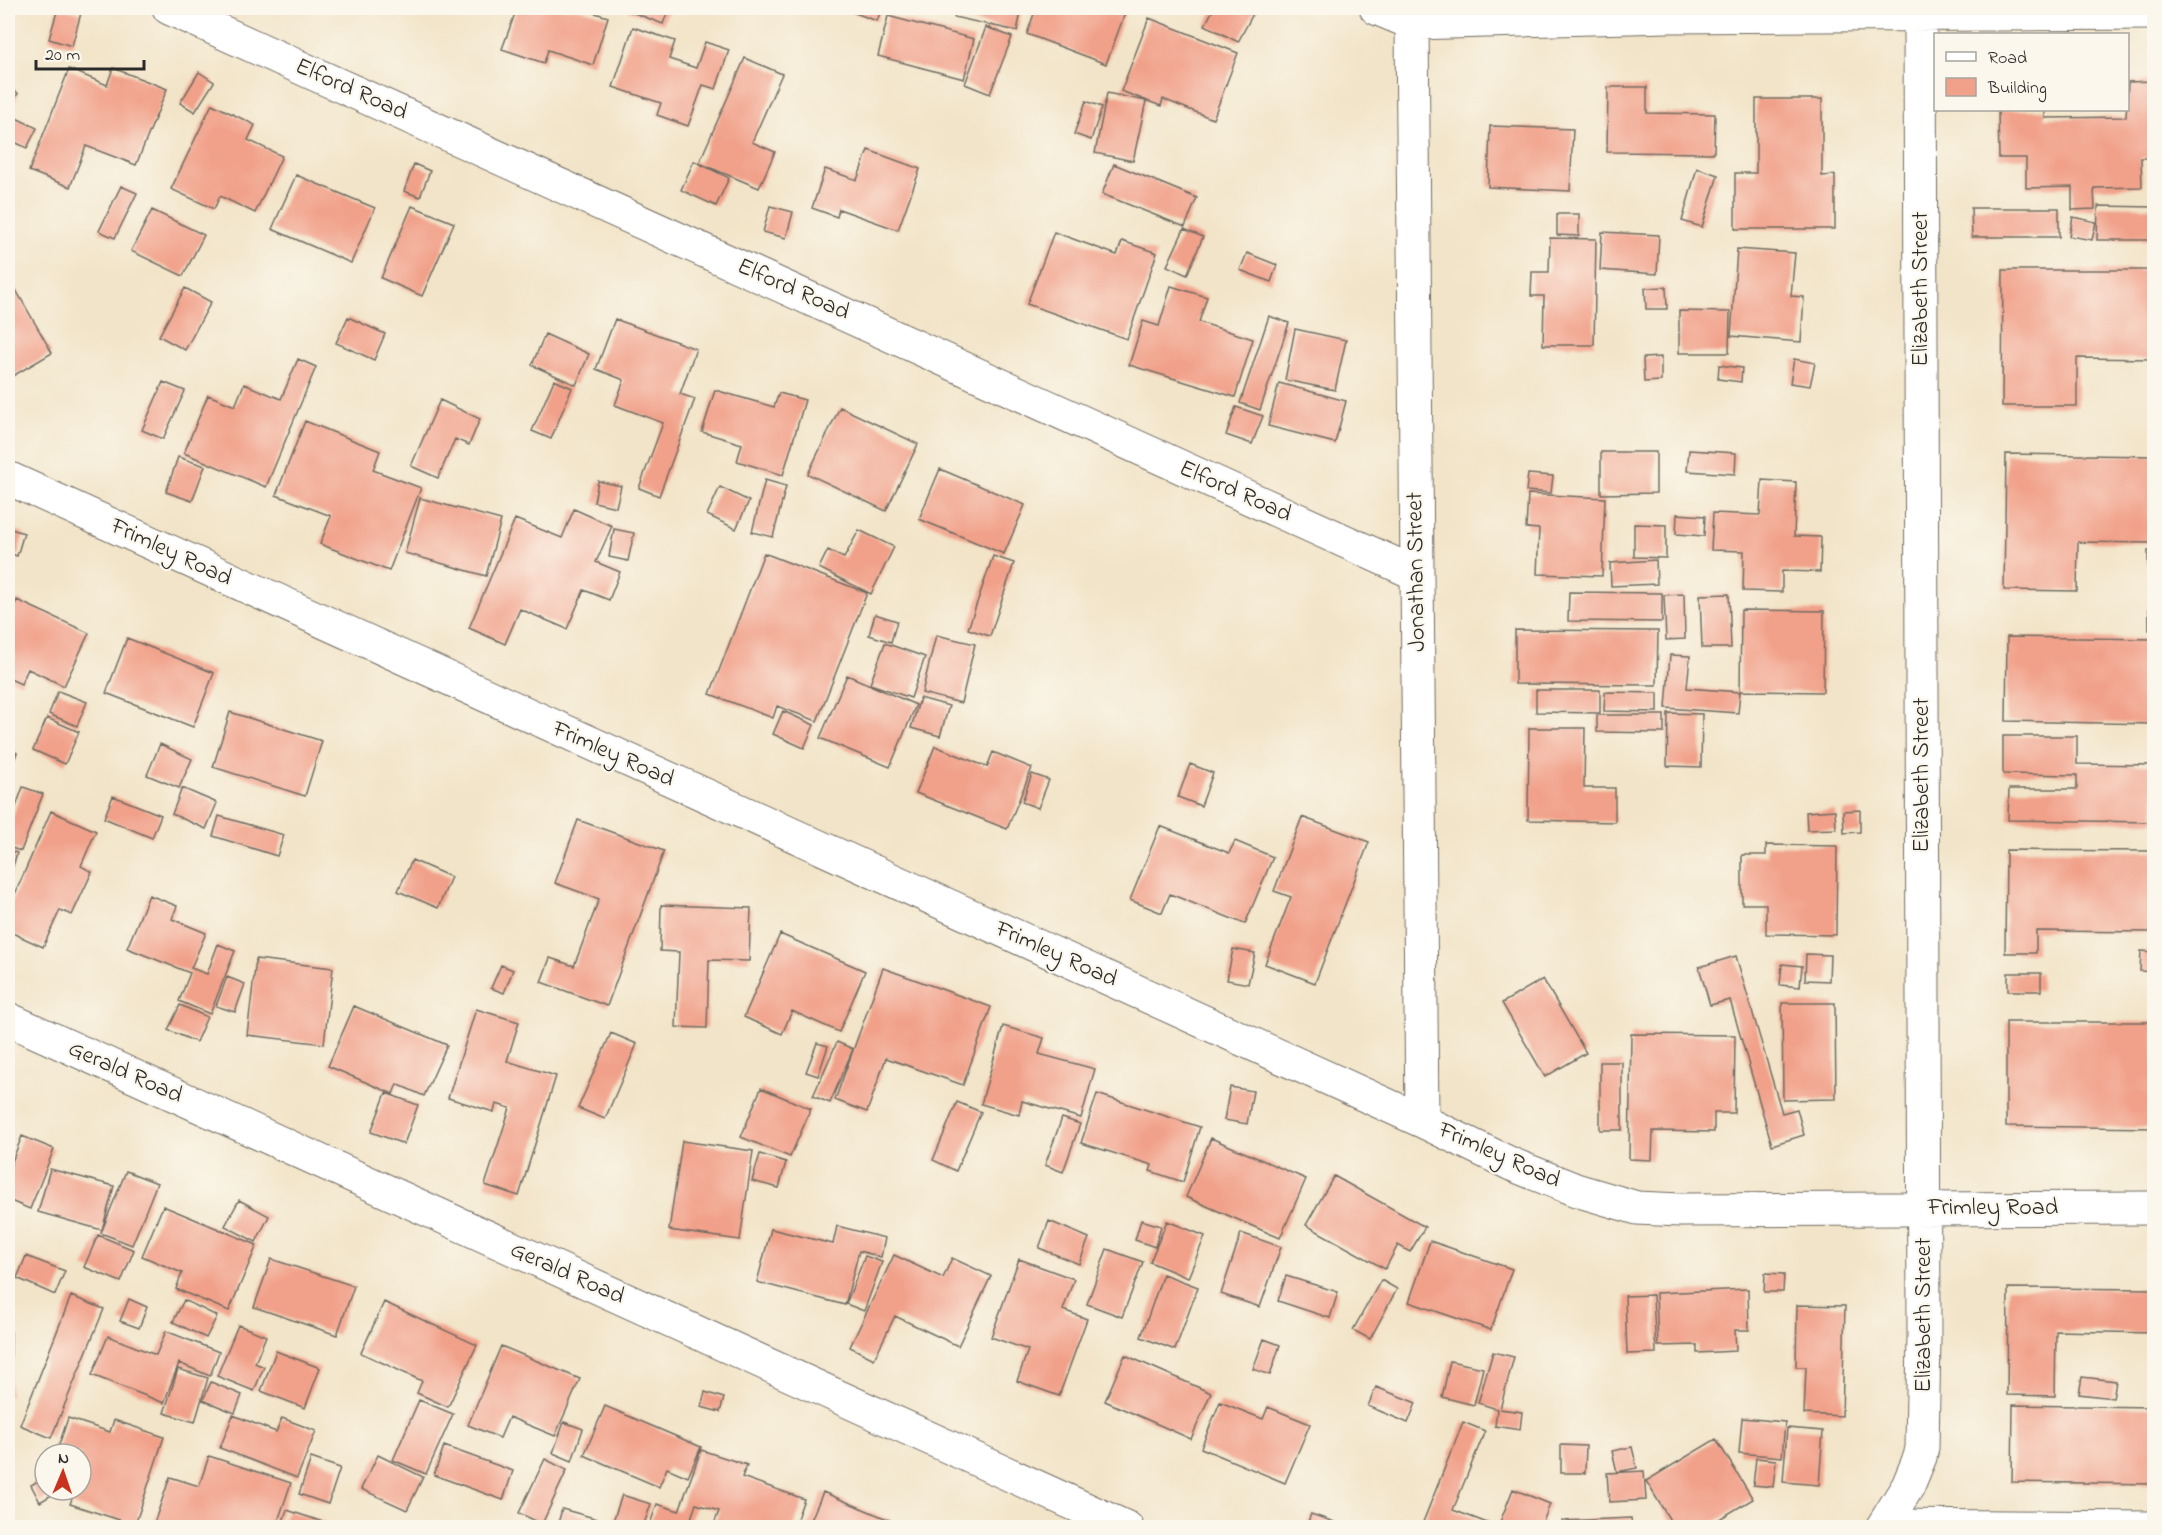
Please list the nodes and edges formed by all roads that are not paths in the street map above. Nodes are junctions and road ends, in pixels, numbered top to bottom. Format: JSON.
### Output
{"nodes":[{"id":1,"x":169,"y":8,"type":"edge"},
{"id":2,"x":1376,"y":8,"type":"edge"},
{"id":3,"x":2154,"y":13,"type":"edge"},
{"id":4,"x":1920,"y":15,"type":"junction"},
{"id":5,"x":1412,"y":23,"type":"junction"},
{"id":6,"x":8,"y":478,"type":"edge"},
{"id":7,"x":1417,"y":574,"type":"junction"},
{"id":8,"x":8,"y":1019,"type":"edge"},
{"id":9,"x":1422,"y":1121,"type":"junction"},
{"id":10,"x":2154,"y":1208,"type":"edge"},
{"id":11,"x":1924,"y":1209,"type":"junction"},
{"id":12,"x":1127,"y":1527,"type":"edge"},
{"id":13,"x":1883,"y":1527,"type":"edge"},
{"id":14,"x":2152,"y":1527,"type":"edge"}],
"edges":[{"from":1,"to":7,"type":"street","name":"Elford Road"},
{"from":2,"to":5,"type":"street"},
{"from":3,"to":4,"type":"street"},
{"from":4,"to":5,"type":"street"},
{"from":4,"to":11,"type":"street","name":"Elizabeth Street"},
{"from":5,"to":7,"type":"street","name":"Jonathan Street"},
{"from":6,"to":9,"type":"street","name":"Frimley Road"},
{"from":7,"to":9,"type":"street","name":"Jonathan Street"},
{"from":8,"to":12,"type":"street","name":"Gerald Road"},
{"from":9,"to":11,"type":"street","name":"Frimley Road"},
{"from":10,"to":11,"type":"street","name":"Frimley Road"},
{"from":11,"to":13,"type":"street","name":"Elizabeth Street"},
{"from":13,"to":14,"type":"street"}]}
